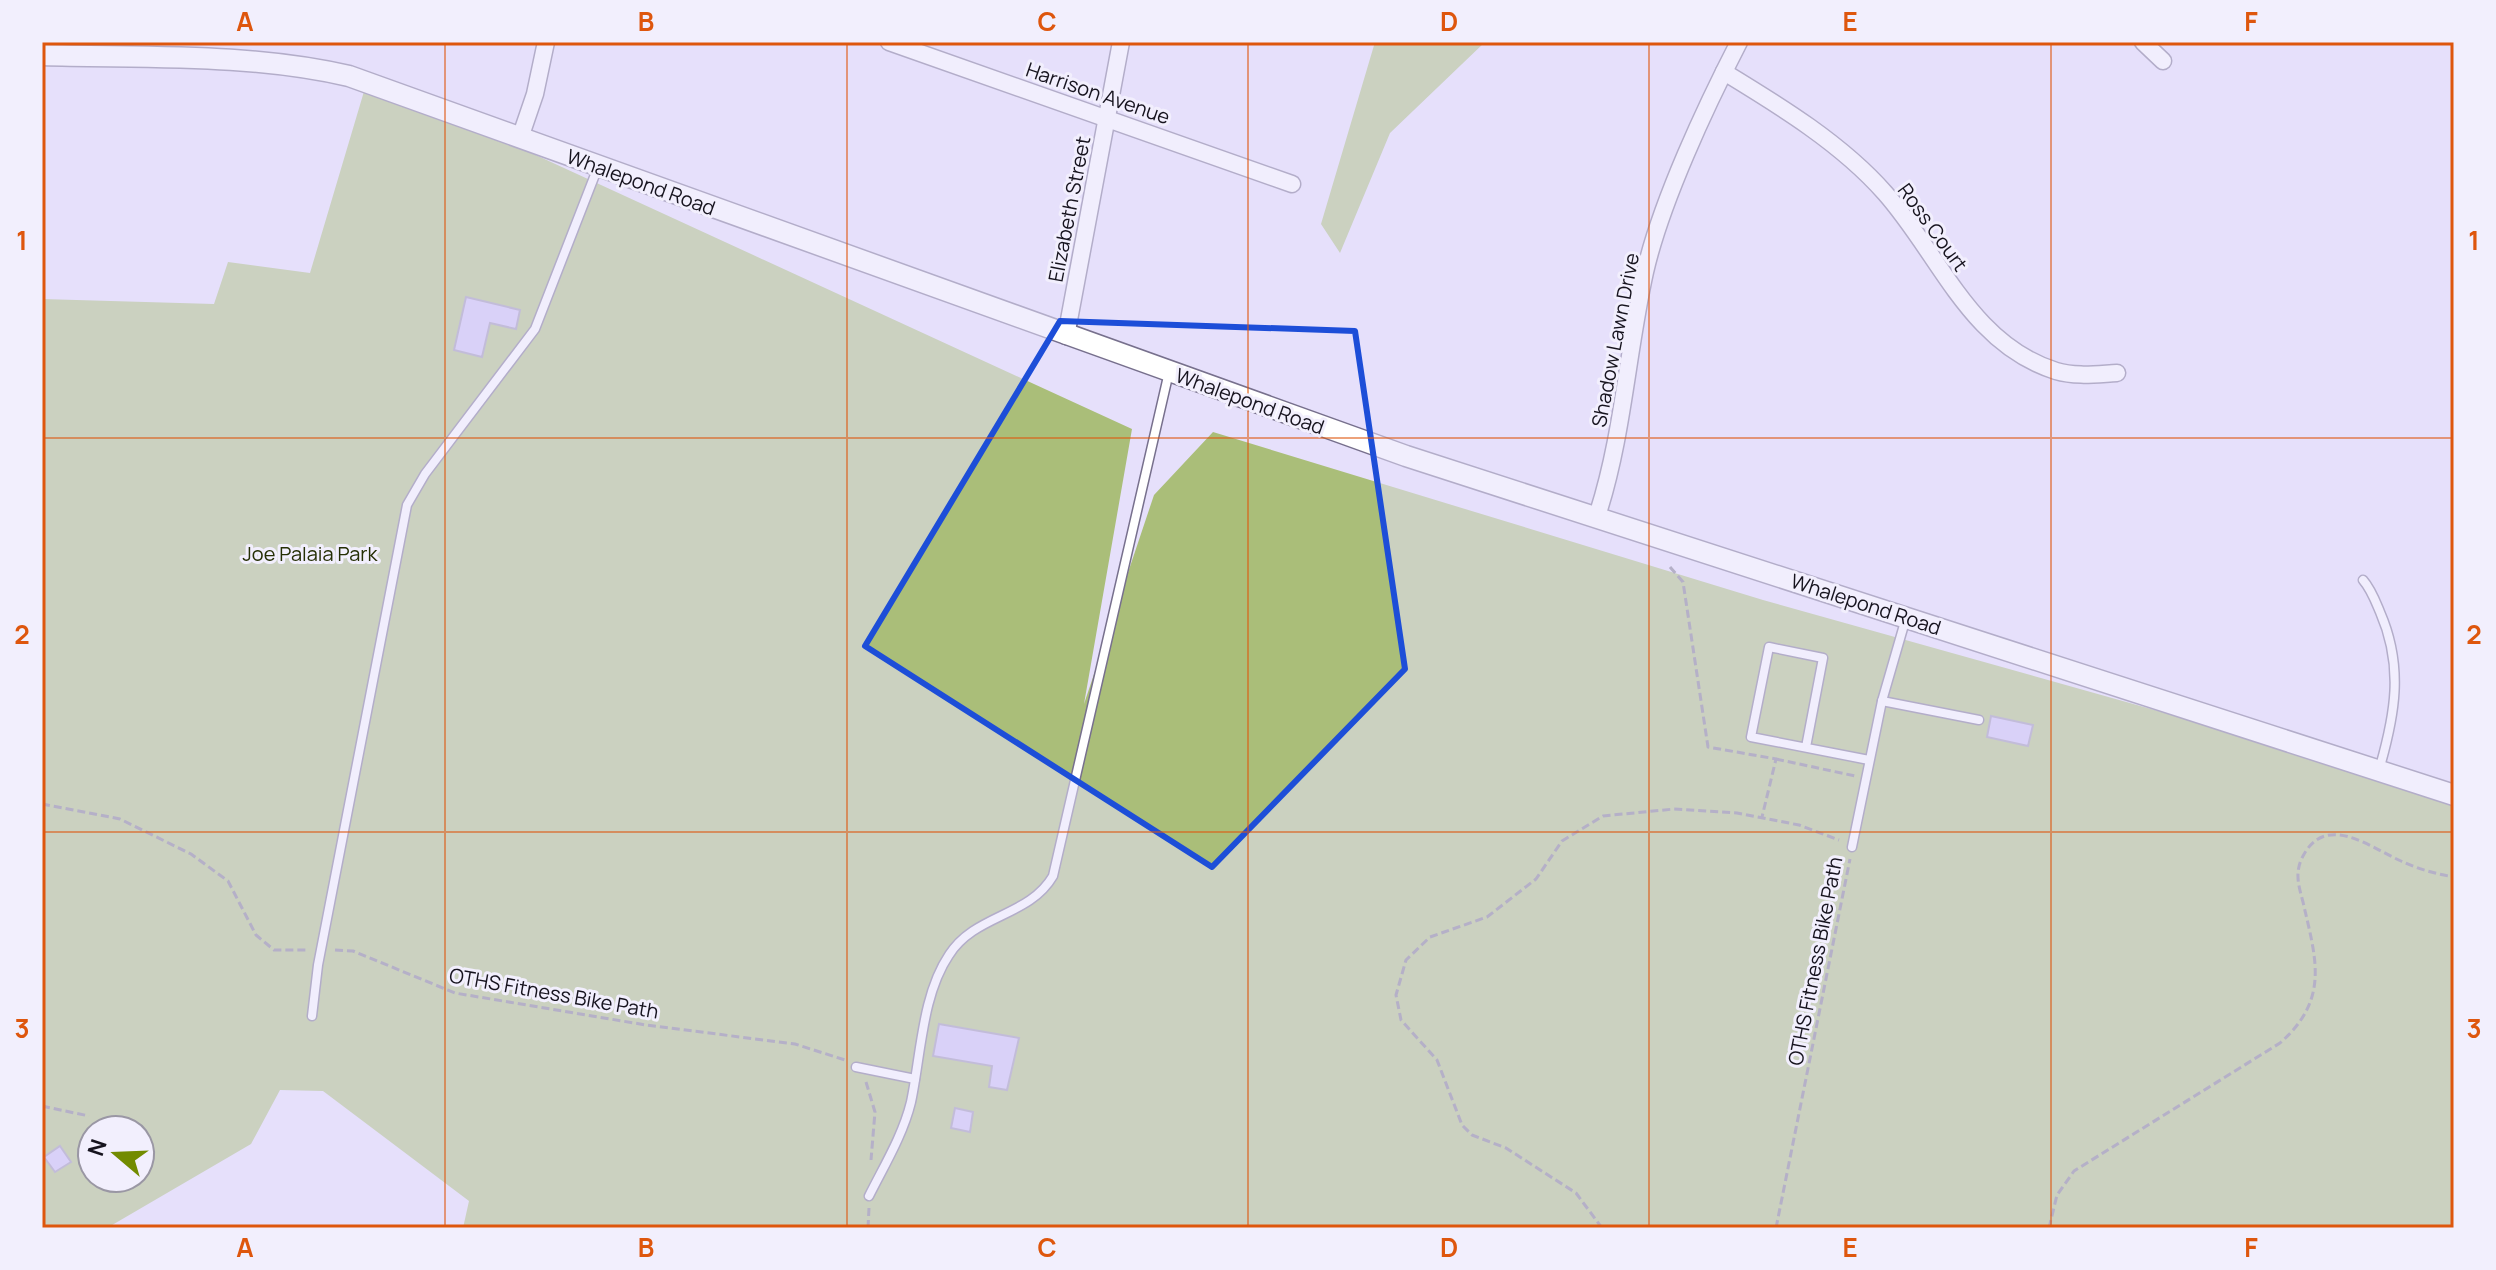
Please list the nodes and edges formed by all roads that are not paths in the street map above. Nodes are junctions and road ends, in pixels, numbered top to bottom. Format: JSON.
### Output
{"nodes":[{"id":1,"x":546,"y":42,"type":"edge"},
{"id":2,"x":889,"y":42,"type":"edge"},
{"id":3,"x":1121,"y":42,"type":"edge"},
{"id":4,"x":1739,"y":42,"type":"edge"},
{"id":5,"x":2143,"y":42,"type":"edge"},
{"id":6,"x":42,"y":55,"type":"edge"},
{"id":7,"x":2163,"y":61,"type":"dead end"},
{"id":8,"x":1724,"y":72,"type":"junction"},
{"id":9,"x":1107,"y":116,"type":"junction"},
{"id":10,"x":520,"y":138,"type":"junction"},
{"id":11,"x":599,"y":166,"type":"junction"},
{"id":12,"x":1292,"y":184,"type":"dead end"},
{"id":13,"x":1066,"y":336,"type":"junction"},
{"id":14,"x":1170,"y":372,"type":"junction"},
{"id":15,"x":2117,"y":373,"type":"dead end"},
{"id":16,"x":1597,"y":516,"type":"junction"},
{"id":17,"x":2363,"y":580,"type":"dead end"},
{"id":18,"x":1906,"y":617,"type":"junction"},
{"id":19,"x":1882,"y":701,"type":"junction"},
{"id":20,"x":1979,"y":720,"type":"dead end"},
{"id":21,"x":1806,"y":747,"type":"junction"},
{"id":22,"x":1869,"y":760,"type":"junction"},
{"id":23,"x":2379,"y":771,"type":"junction"},
{"id":24,"x":2454,"y":795,"type":"edge"},
{"id":25,"x":1852,"y":847,"type":"road end"},
{"id":26,"x":312,"y":1016,"type":"dead end"},
{"id":27,"x":856,"y":1067,"type":"road end"},
{"id":28,"x":915,"y":1079,"type":"junction"},
{"id":29,"x":869,"y":1196,"type":"road end"}],
"edges":[{"from":1,"to":10,"type":"street"},
{"from":2,"to":9,"type":"street","name":"Harrison Avenue"},
{"from":3,"to":9,"type":"street","name":"Elizabeth Street"},
{"from":4,"to":8,"type":"street","name":"Shadow Lawn Drive"},
{"from":5,"to":7,"type":"street"},
{"from":6,"to":10,"type":"street","name":"Whalepond Road"},
{"from":8,"to":15,"type":"street","name":"Ross Court"},
{"from":8,"to":16,"type":"street","name":"Shadow Lawn Drive"},
{"from":9,"to":12,"type":"street","name":"Harrison Avenue"},
{"from":9,"to":13,"type":"street","name":"Elizabeth Street"},
{"from":10,"to":11,"type":"street","name":"Whalepond Road"},
{"from":11,"to":13,"type":"street","name":"Whalepond Road"},
{"from":11,"to":26,"type":"lane"},
{"from":13,"to":14,"type":"street","name":"Whalepond Road"},
{"from":14,"to":16,"type":"street","name":"Whalepond Road"},
{"from":14,"to":28,"type":"lane"},
{"from":16,"to":18,"type":"street","name":"Whalepond Road"},
{"from":17,"to":23,"type":"lane"},
{"from":18,"to":19,"type":"lane"},
{"from":18,"to":23,"type":"street","name":"Whalepond Road"},
{"from":19,"to":20,"type":"lane"},
{"from":19,"to":22,"type":"lane"},
{"from":21,"to":21,"type":"lane"},
{"from":21,"to":22,"type":"lane"},
{"from":22,"to":25,"type":"lane"},
{"from":23,"to":24,"type":"street","name":"Whalepond Road"},
{"from":27,"to":28,"type":"lane"},
{"from":28,"to":29,"type":"lane"}]}
